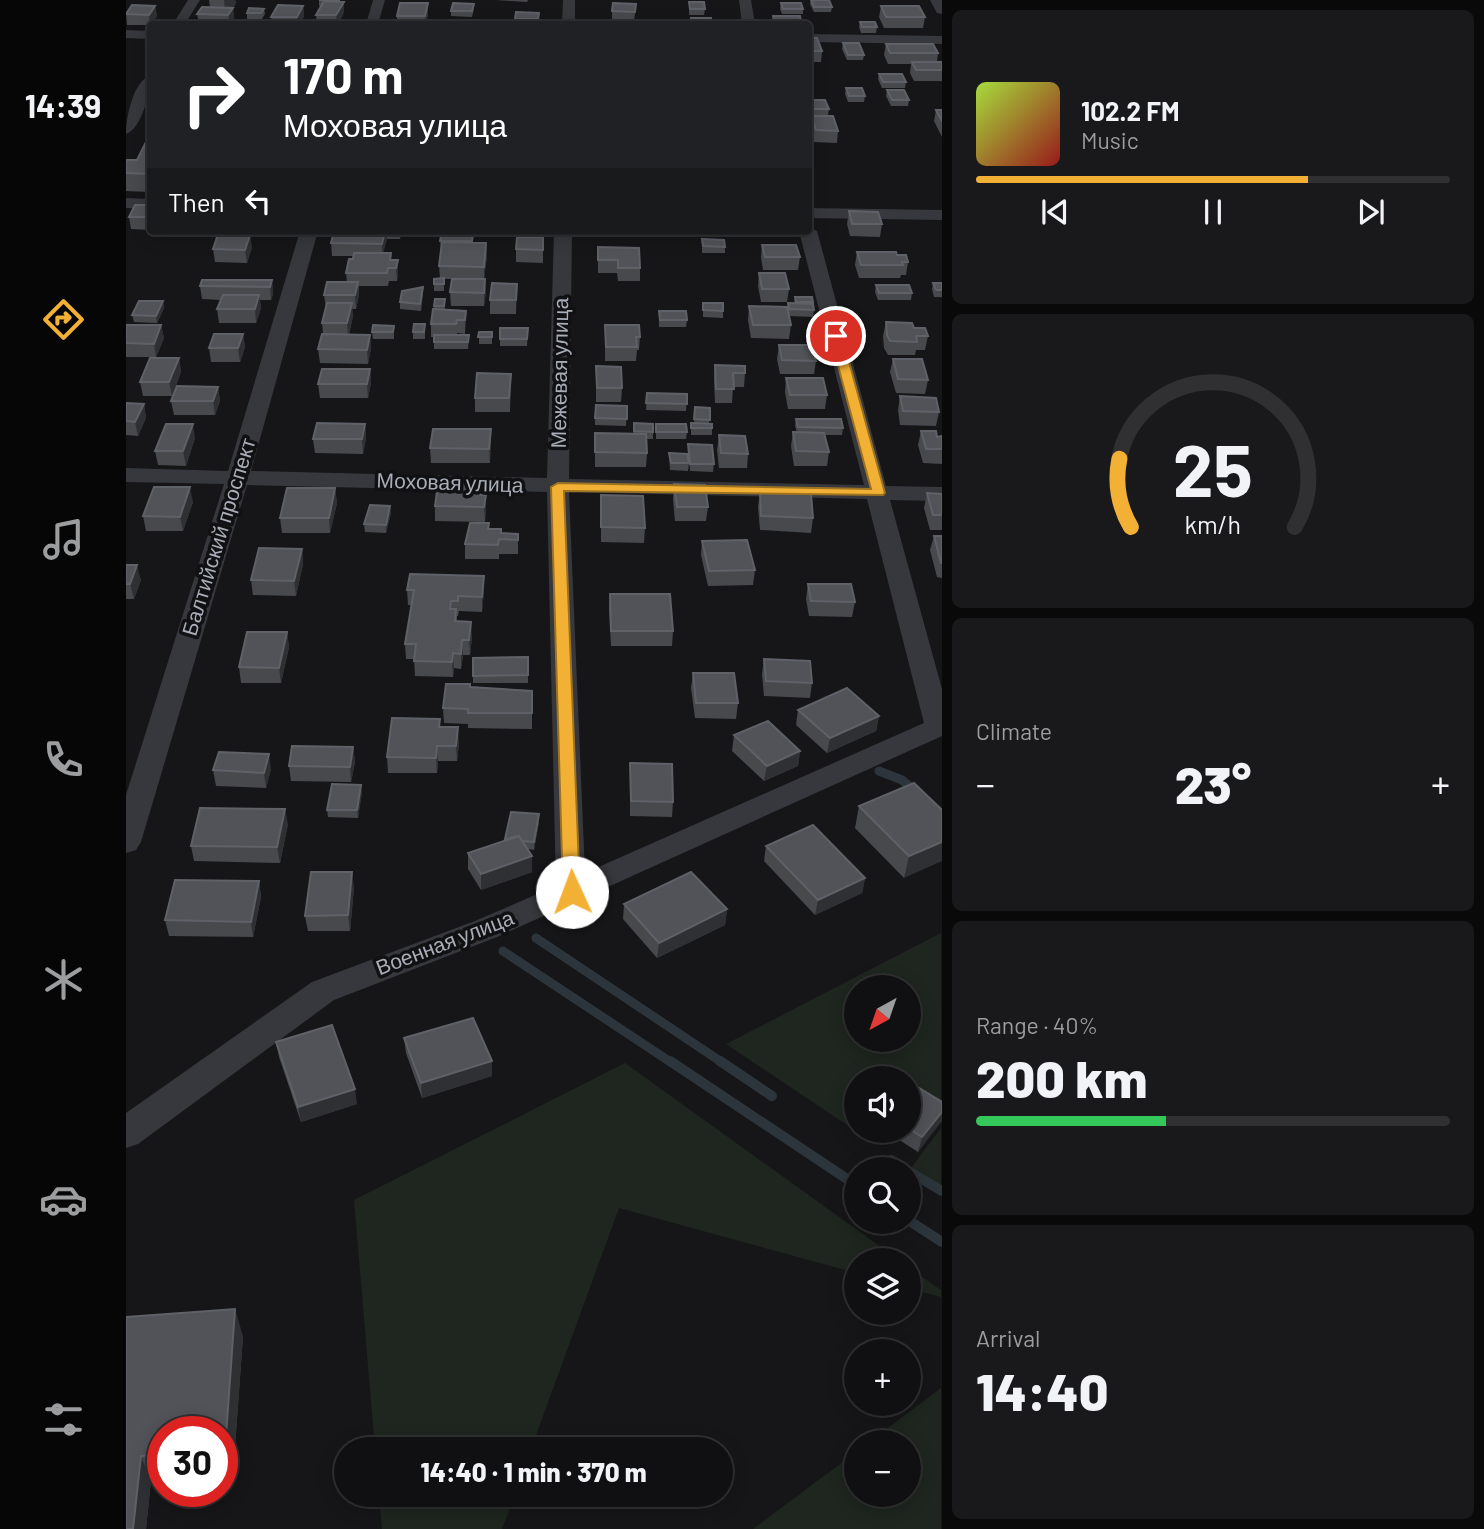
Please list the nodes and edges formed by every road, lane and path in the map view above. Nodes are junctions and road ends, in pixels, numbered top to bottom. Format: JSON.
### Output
{"nodes":[{"id":1,"x":194,"y":0,"type":"edge"},
{"id":2,"x":379,"y":0,"type":"edge"},
{"id":3,"x":569,"y":0,"type":"edge"},
{"id":4,"x":745,"y":0,"type":"edge"},
{"id":5,"x":936,"y":0,"type":"edge"},
{"id":6,"x":942,"y":10,"type":"edge"},
{"id":7,"x":181,"y":21,"type":"edge"},
{"id":8,"x":373,"y":21,"type":"edge"},
{"id":9,"x":569,"y":21,"type":"edge"},
{"id":10,"x":748,"y":21,"type":"edge"},
{"id":11,"x":126,"y":34,"type":"edge"},
{"id":12,"x":147,"y":35,"type":"edge"},
{"id":13,"x":812,"y":38,"type":"edge"},
{"id":14,"x":942,"y":40,"type":"edge"},
{"id":15,"x":147,"y":86,"type":"edge"},
{"id":16,"x":126,"y":129,"type":"edge"},
{"id":17,"x":126,"y":203,"type":"edge"},
{"id":18,"x":147,"y":204,"type":"edge"},
{"id":19,"x":812,"y":213,"type":"edge"},
{"id":20,"x":942,"y":215,"type":"edge"},
{"id":21,"x":308,"y":235,"type":"edge"},
{"id":22,"x":563,"y":235,"type":"edge"},
{"id":23,"x":809,"y":235,"type":"edge"},
{"id":24,"x":126,"y":474,"type":"edge"},
{"id":25,"x":238,"y":475,"type":"junction"},
{"id":26,"x":558,"y":487,"type":"junction"},
{"id":27,"x":878,"y":493,"type":"junction"},
{"id":28,"x":942,"y":494,"type":"edge"},
{"id":29,"x":940,"y":726,"type":"edge"},
{"id":30,"x":126,"y":842,"type":"edge"},
{"id":31,"x":572,"y":892,"type":"junction"},
{"id":32,"x":126,"y":1133,"type":"edge"}],
"edges":[{"from":1,"to":7,"type":"street"},
{"from":2,"to":8,"type":"street"},
{"from":3,"to":9,"type":"street"},
{"from":4,"to":10,"type":"street"},
{"from":5,"to":6,"type":"street"},
{"from":11,"to":12,"type":"street"},
{"from":13,"to":14,"type":"street"},
{"from":15,"to":16,"type":"street"},
{"from":17,"to":18,"type":"street"},
{"from":19,"to":20,"type":"street"},
{"from":21,"to":25,"type":"street","name":"Балтийский проспект"},
{"from":22,"to":26,"type":"street","name":"Межевая улица"},
{"from":23,"to":27,"type":"street"},
{"from":24,"to":25,"type":"street","name":"Моховая улица"},
{"from":25,"to":26,"type":"street","name":"Моховая улица"},
{"from":25,"to":30,"type":"street","name":"Балтийский проспект"},
{"from":26,"to":27,"type":"street","name":"Моховая улица"},
{"from":26,"to":31,"type":"street","name":"Межевая улица"},
{"from":27,"to":28,"type":"street","name":"Моховая улица"},
{"from":27,"to":29,"type":"street"},
{"from":29,"to":31,"type":"street","name":"Военная улица"},
{"from":31,"to":32,"type":"street","name":"Военная улица"}]}
